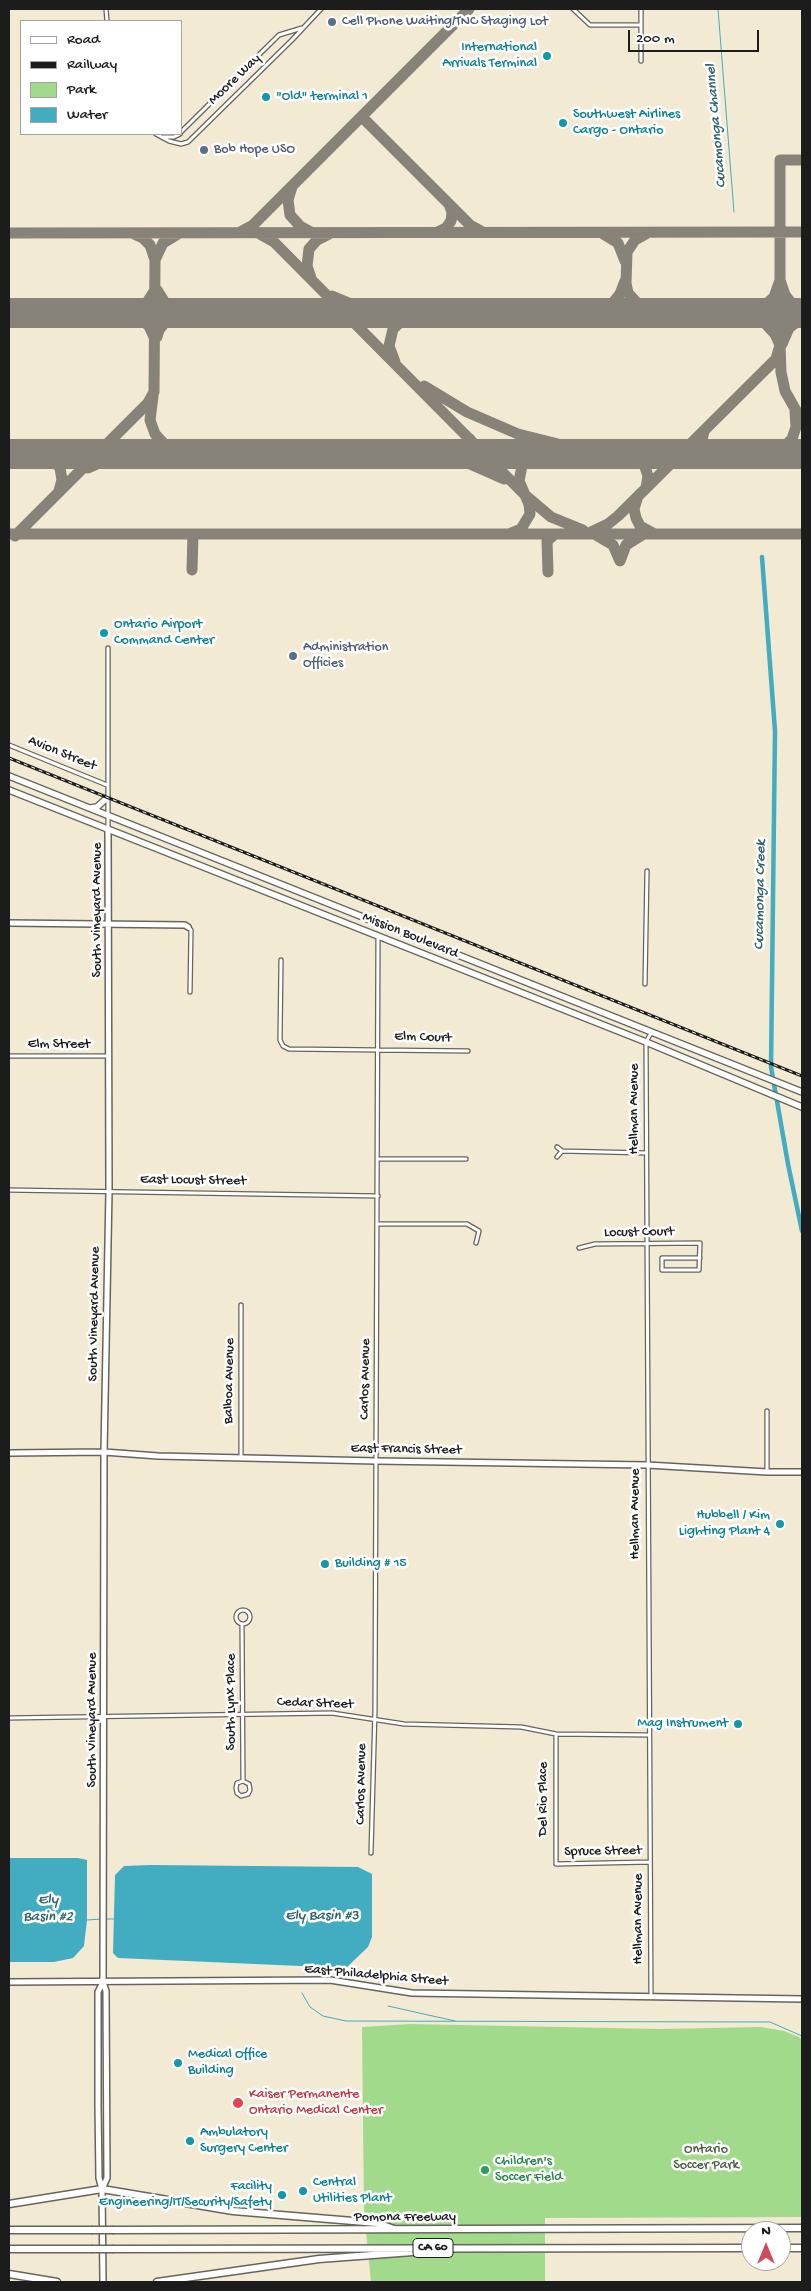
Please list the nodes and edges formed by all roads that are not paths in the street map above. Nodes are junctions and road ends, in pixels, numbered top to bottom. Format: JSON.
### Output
{"nodes":[{"id":1,"x":321,"y":9,"type":"edge"},
{"id":2,"x":573,"y":9,"type":"edge"},
{"id":3,"x":641,"y":9,"type":"edge"},
{"id":4,"x":641,"y":25,"type":"junction"},
{"id":5,"x":302,"y":28,"type":"junction"},
{"id":6,"x":641,"y":61,"type":"dead end"},
{"id":7,"x":182,"y":131,"type":"edge"},
{"id":8,"x":157,"y":135,"type":"edge"},
{"id":9,"x":177,"y":135,"type":"edge"},
{"id":10,"x":160,"y":137,"type":"junction"},
{"id":11,"x":108,"y":648,"type":"dead end"},
{"id":12,"x":9,"y":745,"type":"edge"},
{"id":13,"x":9,"y":776,"type":"edge"},
{"id":14,"x":107,"y":785,"type":"junction"},
{"id":15,"x":9,"y":790,"type":"edge"},
{"id":16,"x":107,"y":798,"type":"junction"},
{"id":17,"x":88,"y":808,"type":"junction"},
{"id":18,"x":108,"y":816,"type":"junction"},
{"id":19,"x":108,"y":829,"type":"junction"},
{"id":20,"x":648,"y":871,"type":"dead end"},
{"id":21,"x":9,"y":923,"type":"edge"},
{"id":22,"x":110,"y":924,"type":"junction"},
{"id":23,"x":188,"y":927,"type":"joint"},
{"id":24,"x":378,"y":936,"type":"junction"},
{"id":25,"x":281,"y":960,"type":"dead end"},
{"id":26,"x":645,"y":984,"type":"dead end"},
{"id":27,"x":190,"y":992,"type":"dead end"},
{"id":28,"x":651,"y":1033,"type":"junction"},
{"id":29,"x":646,"y":1042,"type":"junction"},
{"id":30,"x":378,"y":1048,"type":"junction"},
{"id":31,"x":468,"y":1051,"type":"dead end"},
{"id":32,"x":9,"y":1056,"type":"edge"},
{"id":33,"x":109,"y":1056,"type":"junction"},
{"id":34,"x":802,"y":1092,"type":"edge"},
{"id":35,"x":802,"y":1107,"type":"edge"},
{"id":36,"x":557,"y":1147,"type":"dead end"},
{"id":37,"x":562,"y":1151,"type":"junction"},
{"id":38,"x":646,"y":1153,"type":"junction"},
{"id":39,"x":558,"y":1156,"type":"dead end"},
{"id":40,"x":378,"y":1159,"type":"junction"},
{"id":41,"x":466,"y":1159,"type":"dead end"},
{"id":42,"x":9,"y":1190,"type":"edge"},
{"id":43,"x":109,"y":1191,"type":"junction"},
{"id":44,"x":378,"y":1196,"type":"junction"},
{"id":45,"x":378,"y":1224,"type":"junction"},
{"id":46,"x":476,"y":1243,"type":"dead end"},
{"id":47,"x":647,"y":1245,"type":"junction"},
{"id":48,"x":579,"y":1248,"type":"dead end"},
{"id":49,"x":700,"y":1258,"type":"junction"},
{"id":50,"x":241,"y":1305,"type":"dead end"},
{"id":51,"x":767,"y":1411,"type":"dead end"},
{"id":52,"x":104,"y":1452,"type":"junction"},
{"id":53,"x":9,"y":1453,"type":"edge"},
{"id":54,"x":241,"y":1458,"type":"junction"},
{"id":55,"x":376,"y":1461,"type":"junction"},
{"id":56,"x":647,"y":1465,"type":"junction"},
{"id":57,"x":767,"y":1472,"type":"junction"},
{"id":58,"x":802,"y":1472,"type":"edge"},
{"id":59,"x":242,"y":1624,"type":"junction"},
{"id":60,"x":243,"y":1714,"type":"junction"},
{"id":61,"x":104,"y":1716,"type":"junction"},
{"id":62,"x":9,"y":1718,"type":"edge"},
{"id":63,"x":374,"y":1718,"type":"junction"},
{"id":64,"x":556,"y":1734,"type":"junction"},
{"id":65,"x":649,"y":1735,"type":"junction"},
{"id":66,"x":243,"y":1780,"type":"junction"},
{"id":67,"x":371,"y":1853,"type":"dead end"},
{"id":68,"x":650,"y":1862,"type":"junction"},
{"id":69,"x":556,"y":1864,"type":"joint"},
{"id":70,"x":9,"y":1982,"type":"edge"},
{"id":71,"x":103,"y":1982,"type":"junction"},
{"id":72,"x":651,"y":1997,"type":"junction"},
{"id":73,"x":802,"y":1999,"type":"edge"},
{"id":74,"x":102,"y":2189,"type":"junction"},
{"id":75,"x":9,"y":2204,"type":"edge"},
{"id":76,"x":802,"y":2228,"type":"edge"},
{"id":77,"x":9,"y":2230,"type":"edge"},
{"id":78,"x":397,"y":2230,"type":"junction"},
{"id":79,"x":476,"y":2248,"type":"junction"},
{"id":80,"x":741,"y":2248,"type":"edge"},
{"id":81,"x":9,"y":2249,"type":"edge"},
{"id":82,"x":9,"y":2274,"type":"edge"},
{"id":83,"x":57,"y":2282,"type":"edge"},
{"id":84,"x":104,"y":2282,"type":"edge"},
{"id":85,"x":157,"y":2282,"type":"edge"}],
"edges":[{"from":1,"to":5,"type":"street","name":"Moore Way"},
{"from":2,"to":4,"type":"street"},
{"from":3,"to":4,"type":"street"},
{"from":4,"to":6,"type":"street"},
{"from":5,"to":7,"type":"street"},
{"from":5,"to":10,"type":"street","name":"Moore Way"},
{"from":8,"to":10,"type":"street","name":"Moore Way"},
{"from":9,"to":10,"type":"street"},
{"from":11,"to":14,"type":"street","name":"South Vineyard Avenue"},
{"from":12,"to":14,"type":"street","name":"Avion Street"},
{"from":13,"to":17,"type":"main road","name":"Mission Boulevard"},
{"from":14,"to":16,"type":"street","name":"South Vineyard Avenue"},
{"from":15,"to":19,"type":"main road","name":"Mission Boulevard"},
{"from":16,"to":17,"type":"main road"},
{"from":16,"to":18,"type":"street","name":"South Vineyard Avenue"},
{"from":17,"to":18,"type":"main road","name":"Mission Boulevard"},
{"from":18,"to":19,"type":"street","name":"South Vineyard Avenue"},
{"from":18,"to":28,"type":"main road","name":"Mission Boulevard"},
{"from":19,"to":22,"type":"street","name":"South Vineyard Avenue"},
{"from":19,"to":24,"type":"main road","name":"Mission Boulevard"},
{"from":20,"to":26,"type":"street"},
{"from":21,"to":22,"type":"street"},
{"from":22,"to":23,"type":"street"},
{"from":22,"to":33,"type":"street","name":"South Vineyard Avenue"},
{"from":23,"to":27,"type":"street"},
{"from":24,"to":29,"type":"main road","name":"Mission Boulevard"},
{"from":24,"to":30,"type":"street","name":"Carlos Avenue"},
{"from":25,"to":30,"type":"street"},
{"from":28,"to":29,"type":"street","name":"Hellman Avenue"},
{"from":28,"to":34,"type":"main road","name":"Mission Boulevard"},
{"from":29,"to":35,"type":"main road","name":"Mission Boulevard"},
{"from":29,"to":38,"type":"street","name":"Hellman Avenue"},
{"from":30,"to":31,"type":"street","name":"Elm Court"},
{"from":30,"to":40,"type":"street","name":"Carlos Avenue"},
{"from":32,"to":33,"type":"street","name":"Elm Street"},
{"from":33,"to":43,"type":"street","name":"South Vineyard Avenue"},
{"from":36,"to":37,"type":"street"},
{"from":37,"to":38,"type":"street"},
{"from":37,"to":39,"type":"street"},
{"from":38,"to":47,"type":"street","name":"Hellman Avenue"},
{"from":40,"to":41,"type":"street"},
{"from":40,"to":44,"type":"street","name":"Carlos Avenue"},
{"from":42,"to":43,"type":"street","name":"East Locust Street"},
{"from":43,"to":44,"type":"street","name":"East Locust Street"},
{"from":43,"to":52,"type":"street","name":"South Vineyard Avenue"},
{"from":44,"to":45,"type":"street","name":"Carlos Avenue"},
{"from":45,"to":46,"type":"street"},
{"from":45,"to":55,"type":"street","name":"Carlos Avenue"},
{"from":47,"to":48,"type":"street","name":"Locust Court"},
{"from":47,"to":49,"type":"street","name":"Locust Court"},
{"from":47,"to":56,"type":"street","name":"Hellman Avenue"},
{"from":49,"to":49,"type":"street"},
{"from":50,"to":54,"type":"street","name":"Balboa Avenue"},
{"from":51,"to":57,"type":"street"},
{"from":52,"to":53,"type":"street","name":"East Francis Street"},
{"from":52,"to":54,"type":"street","name":"East Francis Street"},
{"from":52,"to":61,"type":"street","name":"South Vineyard Avenue"},
{"from":54,"to":55,"type":"street","name":"East Francis Street"},
{"from":55,"to":56,"type":"street","name":"East Francis Street"},
{"from":55,"to":63,"type":"street","name":"Carlos Avenue"},
{"from":56,"to":57,"type":"street","name":"East Francis Street"},
{"from":56,"to":65,"type":"street","name":"Hellman Avenue"},
{"from":57,"to":58,"type":"street","name":"East Francis Street"},
{"from":59,"to":59,"type":"street","name":"South Lynx Place"},
{"from":59,"to":60,"type":"street","name":"South Lynx Place"},
{"from":60,"to":61,"type":"street","name":"Cedar Street"},
{"from":60,"to":63,"type":"street","name":"Cedar Street"},
{"from":60,"to":66,"type":"street","name":"South Lynx Place"},
{"from":61,"to":62,"type":"street","name":"Cedar Street"},
{"from":61,"to":71,"type":"street","name":"South Vineyard Avenue"},
{"from":63,"to":64,"type":"street","name":"Cedar Street"},
{"from":63,"to":67,"type":"street","name":"Carlos Avenue"},
{"from":64,"to":65,"type":"street","name":"Cedar Street"},
{"from":64,"to":69,"type":"street","name":"Del Rio Place"},
{"from":65,"to":68,"type":"street","name":"Hellman Avenue"},
{"from":66,"to":66,"type":"street","name":"South Lynx Place"},
{"from":68,"to":69,"type":"street","name":"Spruce Street"},
{"from":68,"to":72,"type":"street","name":"Hellman Avenue"},
{"from":70,"to":71,"type":"street","name":"East Philadelphia Street"},
{"from":71,"to":72,"type":"street","name":"East Philadelphia Street"},
{"from":71,"to":74,"type":"street","name":"South Vineyard Avenue"},
{"from":72,"to":73,"type":"street","name":"East Philadelphia Street"},
{"from":74,"to":75,"type":"highway"},
{"from":74,"to":78,"type":"highway"},
{"from":74,"to":84,"type":"street","name":"South Vineyard Avenue"},
{"from":76,"to":78,"type":"highway","name":"Pomona Freeway","number":"CA 60"},
{"from":77,"to":78,"type":"highway","name":"Pomona Freeway","number":"CA 60","bridge":true},
{"from":79,"to":80,"type":"highway","number":"CA 60"},
{"from":79,"to":81,"type":"highway","number":"CA 60","bridge":true},
{"from":79,"to":85,"type":"highway"},
{"from":82,"to":83,"type":"highway"}]}
